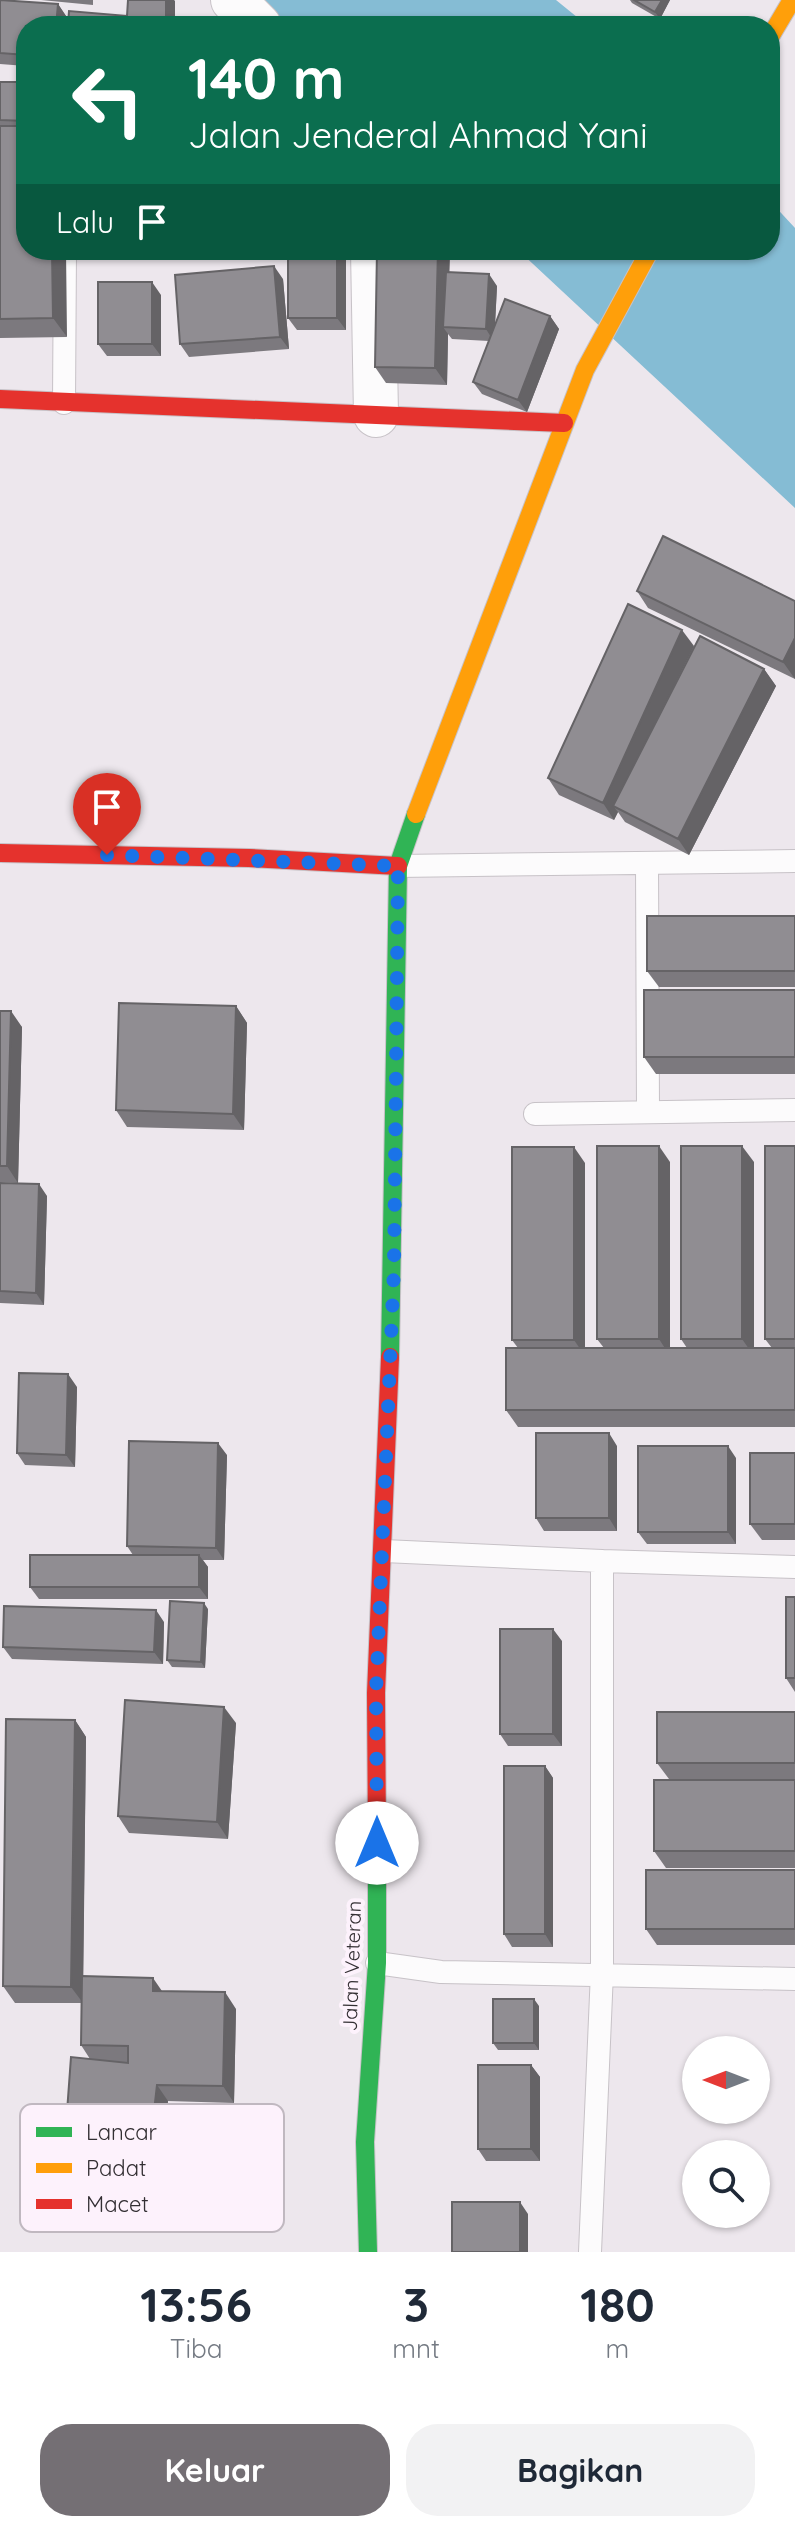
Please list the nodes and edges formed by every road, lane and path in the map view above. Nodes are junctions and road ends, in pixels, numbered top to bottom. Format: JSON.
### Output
{"nodes":[{"id":1,"x":233,"y":0,"type":"edge"},
{"id":2,"x":792,"y":0,"type":"edge"},
{"id":3,"x":249,"y":16,"type":"edge"},
{"id":4,"x":780,"y":20,"type":"edge"},
{"id":5,"x":65,"y":260,"type":"edge"},
{"id":6,"x":373,"y":260,"type":"edge"},
{"id":7,"x":645,"y":260,"type":"edge"},
{"id":8,"x":0,"y":399,"type":"edge"},
{"id":9,"x":64,"y":403,"type":"junction"},
{"id":10,"x":376,"y":415,"type":"junction"},
{"id":11,"x":564,"y":423,"type":"junction"},
{"id":12,"x":0,"y":853,"type":"edge"},
{"id":13,"x":795,"y":861,"type":"edge"},
{"id":14,"x":647,"y":863,"type":"junction"},
{"id":15,"x":398,"y":866,"type":"junction"},
{"id":16,"x":795,"y":1110,"type":"edge"},
{"id":17,"x":648,"y":1111,"type":"junction"},
{"id":18,"x":535,"y":1114,"type":"dead end"},
{"id":19,"x":384,"y":1551,"type":"junction"},
{"id":20,"x":602,"y":1561,"type":"junction"},
{"id":21,"x":795,"y":1567,"type":"edge"},
{"id":22,"x":377,"y":1963,"type":"junction"},
{"id":23,"x":602,"y":1972,"type":"junction"},
{"id":24,"x":795,"y":1979,"type":"edge"},
{"id":25,"x":368,"y":2252,"type":"edge"},
{"id":26,"x":590,"y":2252,"type":"edge"}],
"edges":[{"from":1,"to":3,"type":"street"},
{"from":2,"to":4,"type":"main road"},
{"from":5,"to":9,"type":"lane"},
{"from":6,"to":10,"type":"street"},
{"from":7,"to":11,"type":"main road","name":"Jalan Veteran"},
{"from":8,"to":9,"type":"main road"},
{"from":9,"to":10,"type":"main road"},
{"from":10,"to":11,"type":"main road"},
{"from":11,"to":15,"type":"main road","name":"Jalan Veteran"},
{"from":12,"to":15,"type":"main road"},
{"from":13,"to":14,"type":"lane"},
{"from":14,"to":15,"type":"lane"},
{"from":14,"to":17,"type":"lane"},
{"from":15,"to":19,"type":"main road","name":"Jalan Veteran"},
{"from":16,"to":17,"type":"lane"},
{"from":17,"to":18,"type":"lane"},
{"from":19,"to":20,"type":"lane"},
{"from":19,"to":22,"type":"main road","name":"Jalan Veteran"},
{"from":20,"to":21,"type":"lane"},
{"from":20,"to":23,"type":"lane"},
{"from":22,"to":23,"type":"lane"},
{"from":22,"to":25,"type":"main road","name":"Jalan Veteran"},
{"from":23,"to":24,"type":"lane"},
{"from":23,"to":26,"type":"lane"}]}
